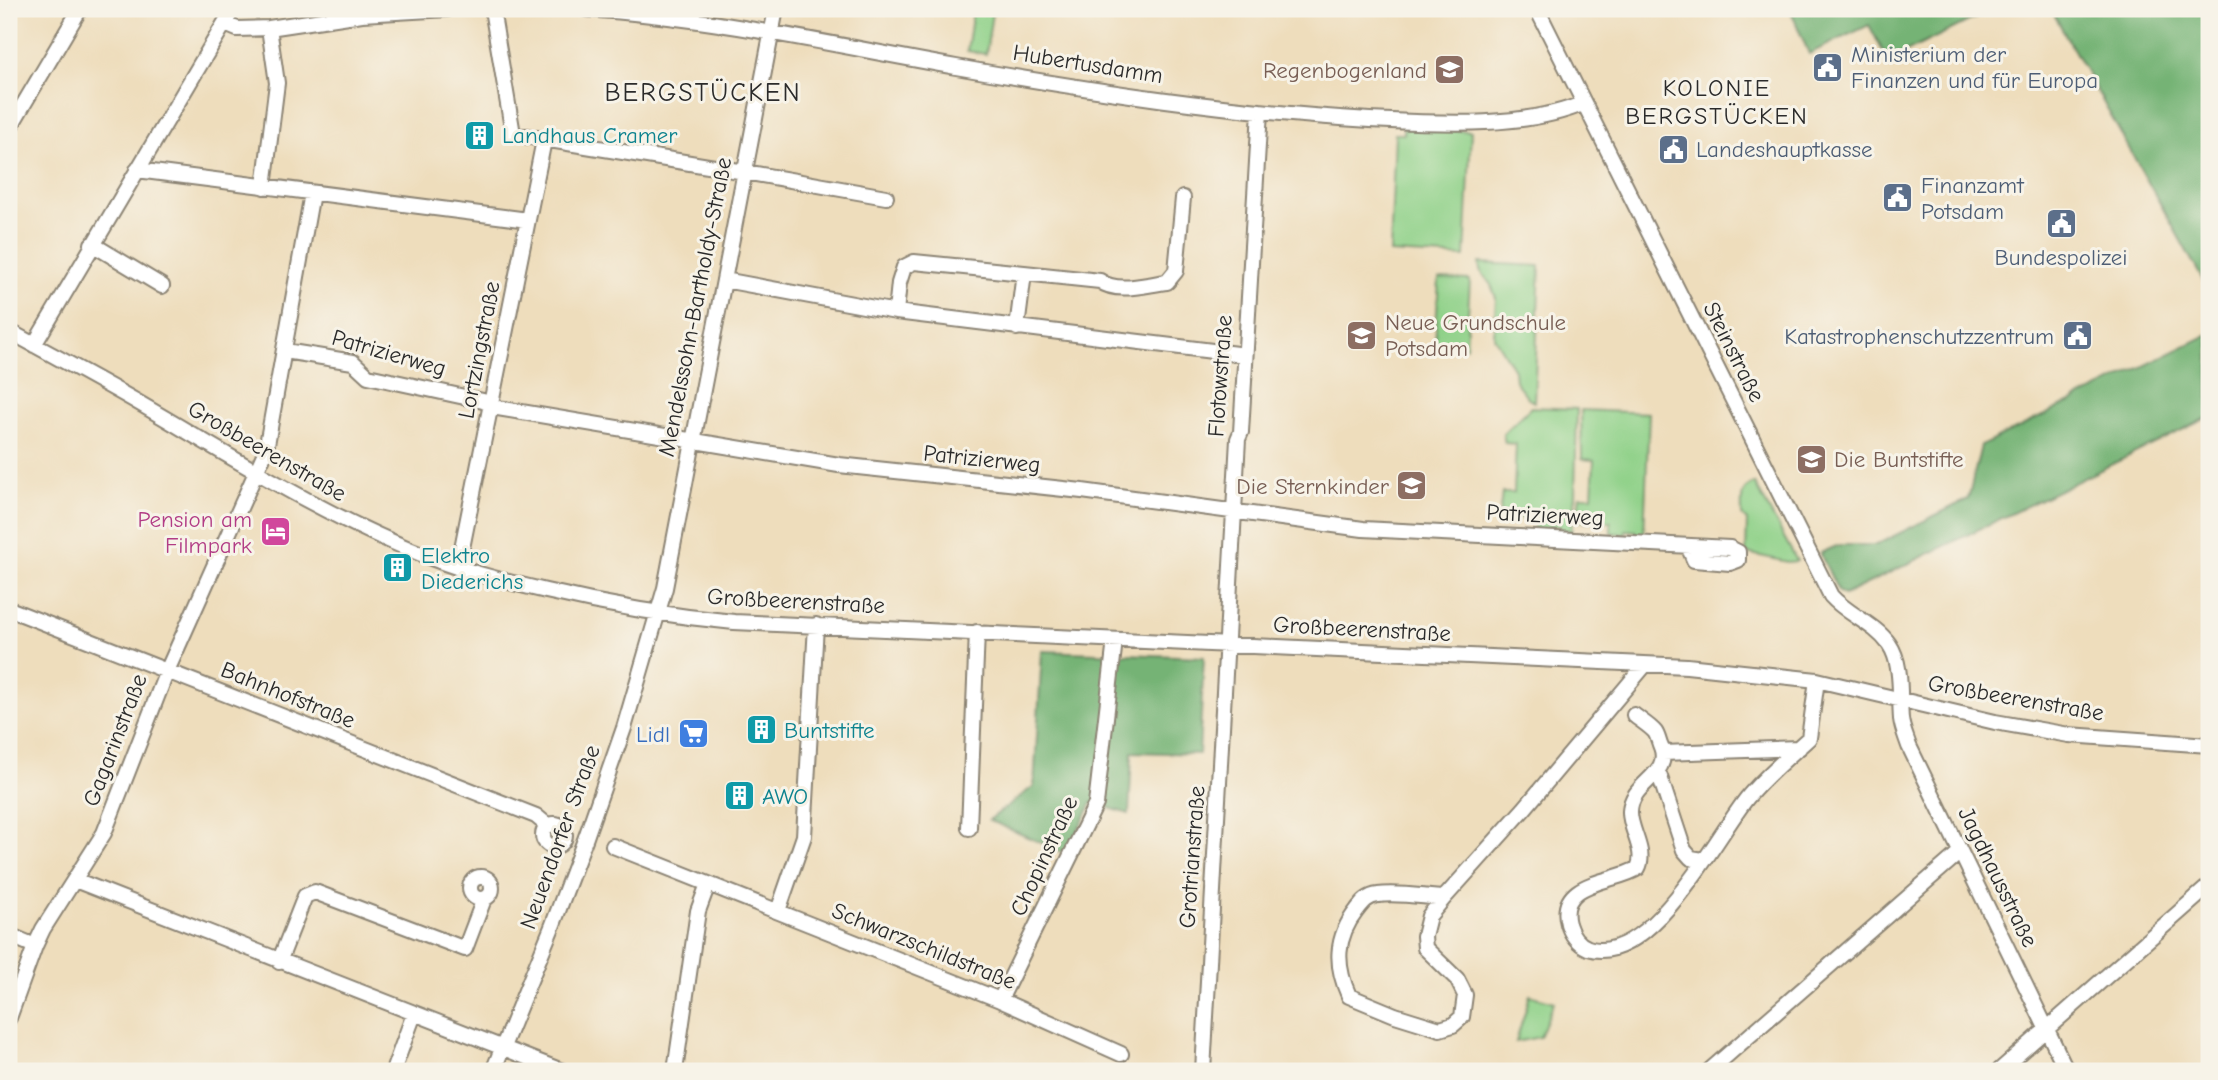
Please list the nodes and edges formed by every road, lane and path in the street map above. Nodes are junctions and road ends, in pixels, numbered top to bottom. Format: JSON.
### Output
{"nodes":[{"id":1,"x":80,"y":9,"type":"edge"},
{"id":2,"x":233,"y":9,"type":"edge"},
{"id":3,"x":448,"y":9,"type":"edge"},
{"id":4,"x":492,"y":9,"type":"edge"},
{"id":5,"x":586,"y":9,"type":"edge"},
{"id":6,"x":776,"y":9,"type":"edge"},
{"id":7,"x":1537,"y":9,"type":"edge"},
{"id":8,"x":225,"y":24,"type":"junction"},
{"id":9,"x":269,"y":28,"type":"junction"},
{"id":10,"x":771,"y":32,"type":"junction"},
{"id":11,"x":1584,"y":103,"type":"junction"},
{"id":12,"x":1260,"y":111,"type":"junction"},
{"id":13,"x":9,"y":129,"type":"edge"},
{"id":14,"x":544,"y":140,"type":"junction"},
{"id":15,"x":136,"y":170,"type":"junction"},
{"id":16,"x":745,"y":172,"type":"junction"},
{"id":17,"x":264,"y":187,"type":"junction"},
{"id":18,"x":312,"y":193,"type":"junction"},
{"id":19,"x":886,"y":197,"type":"dead end"},
{"id":20,"x":1183,"y":198,"type":"dead end"},
{"id":21,"x":528,"y":220,"type":"junction"},
{"id":22,"x":92,"y":244,"type":"junction"},
{"id":23,"x":1024,"y":273,"type":"junction"},
{"id":24,"x":724,"y":279,"type":"junction"},
{"id":25,"x":162,"y":286,"type":"dead end"},
{"id":26,"x":896,"y":312,"type":"junction"},
{"id":27,"x":1017,"y":328,"type":"junction"},
{"id":28,"x":9,"y":331,"type":"edge"},
{"id":29,"x":34,"y":345,"type":"junction"},
{"id":30,"x":285,"y":351,"type":"junction"},
{"id":31,"x":1245,"y":355,"type":"junction"},
{"id":32,"x":491,"y":405,"type":"junction"},
{"id":33,"x":692,"y":441,"type":"junction"},
{"id":34,"x":256,"y":473,"type":"junction"},
{"id":35,"x":1235,"y":512,"type":"junction"},
{"id":36,"x":1688,"y":546,"type":"dead end"},
{"id":37,"x":458,"y":568,"type":"junction"},
{"id":38,"x":9,"y":609,"type":"edge"},
{"id":39,"x":656,"y":614,"type":"junction"},
{"id":40,"x":816,"y":625,"type":"junction"},
{"id":41,"x":977,"y":632,"type":"junction"},
{"id":42,"x":1115,"y":640,"type":"junction"},
{"id":43,"x":1227,"y":646,"type":"junction"},
{"id":44,"x":1645,"y":665,"type":"junction"},
{"id":45,"x":167,"y":671,"type":"junction"},
{"id":46,"x":1817,"y":680,"type":"junction"},
{"id":47,"x":1900,"y":700,"type":"junction"},
{"id":48,"x":1634,"y":715,"type":"dead end"},
{"id":49,"x":2209,"y":745,"type":"edge"},
{"id":50,"x":1799,"y":748,"type":"junction"},
{"id":51,"x":1663,"y":753,"type":"junction"},
{"id":52,"x":1658,"y":771,"type":"junction"},
{"id":53,"x":548,"y":826,"type":"dead end"},
{"id":54,"x":969,"y":828,"type":"dead end"},
{"id":55,"x":613,"y":846,"type":"dead end"},
{"id":56,"x":1960,"y":852,"type":"junction"},
{"id":57,"x":1703,"y":860,"type":"junction"},
{"id":58,"x":75,"y":880,"type":"junction"},
{"id":59,"x":708,"y":884,"type":"junction"},
{"id":60,"x":2209,"y":886,"type":"edge"},
{"id":61,"x":1444,"y":898,"type":"junction"},
{"id":62,"x":484,"y":899,"type":"dead end"},
{"id":63,"x":778,"y":911,"type":"junction"},
{"id":64,"x":9,"y":935,"type":"edge"},
{"id":65,"x":35,"y":946,"type":"junction"},
{"id":66,"x":279,"y":961,"type":"junction"},
{"id":67,"x":1000,"y":1000,"type":"junction"},
{"id":68,"x":414,"y":1014,"type":"junction"},
{"id":69,"x":9,"y":1018,"type":"edge"},
{"id":70,"x":2046,"y":1029,"type":"junction"},
{"id":71,"x":502,"y":1048,"type":"junction"},
{"id":72,"x":1121,"y":1054,"type":"dead end"},
{"id":73,"x":393,"y":1071,"type":"edge"},
{"id":74,"x":493,"y":1071,"type":"edge"},
{"id":75,"x":562,"y":1071,"type":"edge"},
{"id":76,"x":675,"y":1071,"type":"edge"},
{"id":77,"x":1203,"y":1071,"type":"edge"},
{"id":78,"x":1709,"y":1071,"type":"edge"},
{"id":79,"x":1999,"y":1071,"type":"edge"},
{"id":80,"x":2067,"y":1071,"type":"edge"}],
"edges":[{"from":1,"to":13,"type":"street"},
{"from":2,"to":8,"type":"street"},
{"from":3,"to":9,"type":"street"},
{"from":4,"to":14,"type":"street"},
{"from":5,"to":10,"type":"street","name":"Hubertusdamm"},
{"from":6,"to":10,"type":"street","name":"Mendelssohn-Bartholdy-Straße"},
{"from":7,"to":11,"type":"street","name":"Steinstraße"},
{"from":8,"to":9,"type":"street"},
{"from":8,"to":15,"type":"street"},
{"from":9,"to":17,"type":"street"},
{"from":10,"to":12,"type":"street","name":"Hubertusdamm"},
{"from":10,"to":16,"type":"street","name":"Mendelssohn-Bartholdy-Straße"},
{"from":11,"to":12,"type":"street","name":"Hubertusdamm"},
{"from":11,"to":47,"type":"street","name":"Steinstraße"},
{"from":12,"to":31,"type":"street","name":"Flotowstraße"},
{"from":14,"to":16,"type":"street"},
{"from":14,"to":21,"type":"street","name":"Lortzingstraße"},
{"from":15,"to":17,"type":"street"},
{"from":15,"to":22,"type":"street"},
{"from":16,"to":19,"type":"street"},
{"from":16,"to":24,"type":"street","name":"Mendelssohn-Bartholdy-Straße"},
{"from":17,"to":18,"type":"street"},
{"from":18,"to":21,"type":"street"},
{"from":18,"to":30,"type":"street","name":"Gagarinstraße"},
{"from":20,"to":23,"type":"street"},
{"from":21,"to":32,"type":"street","name":"Lortzingstraße"},
{"from":22,"to":25,"type":"street"},
{"from":22,"to":29,"type":"street"},
{"from":23,"to":26,"type":"street"},
{"from":23,"to":27,"type":"street"},
{"from":24,"to":26,"type":"street"},
{"from":24,"to":33,"type":"street","name":"Mendelssohn-Bartholdy-Straße"},
{"from":26,"to":27,"type":"street"},
{"from":27,"to":31,"type":"street"},
{"from":28,"to":29,"type":"street","name":"Großbeerenstraße"},
{"from":29,"to":34,"type":"street","name":"Großbeerenstraße"},
{"from":30,"to":32,"type":"street","name":"Patrizierweg"},
{"from":30,"to":34,"type":"street","name":"Gagarinstraße"},
{"from":31,"to":35,"type":"street","name":"Flotowstraße"},
{"from":32,"to":33,"type":"street","name":"Patrizierweg"},
{"from":32,"to":37,"type":"street","name":"Lortzingstraße"},
{"from":33,"to":35,"type":"street","name":"Patrizierweg"},
{"from":33,"to":39,"type":"street","name":"Mendelssohn-Bartholdy-Straße"},
{"from":34,"to":37,"type":"street","name":"Großbeerenstraße"},
{"from":34,"to":45,"type":"street","name":"Gagarinstraße"},
{"from":35,"to":36,"type":"street","name":"Patrizierweg"},
{"from":35,"to":43,"type":"street","name":"Flotowstraße"},
{"from":37,"to":39,"type":"street","name":"Großbeerenstraße"},
{"from":38,"to":45,"type":"street","name":"Bahnhofstraße"},
{"from":39,"to":40,"type":"street","name":"Großbeerenstraße"},
{"from":39,"to":71,"type":"street","name":"Neuendorfer Straße"},
{"from":40,"to":41,"type":"street","name":"Großbeerenstraße"},
{"from":40,"to":63,"type":"street"},
{"from":41,"to":42,"type":"street","name":"Großbeerenstraße"},
{"from":41,"to":54,"type":"street"},
{"from":42,"to":43,"type":"street","name":"Großbeerenstraße"},
{"from":42,"to":67,"type":"street","name":"Chopinstraße"},
{"from":43,"to":44,"type":"street","name":"Großbeerenstraße"},
{"from":43,"to":77,"type":"street","name":"Grotrianstraße"},
{"from":44,"to":46,"type":"street","name":"Großbeerenstraße"},
{"from":44,"to":61,"type":"street"},
{"from":45,"to":53,"type":"street","name":"Bahnhofstraße"},
{"from":45,"to":58,"type":"street","name":"Gagarinstraße"},
{"from":46,"to":47,"type":"street","name":"Großbeerenstraße"},
{"from":46,"to":50,"type":"street"},
{"from":47,"to":49,"type":"street","name":"Großbeerenstraße"},
{"from":47,"to":56,"type":"street","name":"Jagdhausstraße"},
{"from":48,"to":51,"type":"street"},
{"from":50,"to":51,"type":"street"},
{"from":50,"to":57,"type":"street"},
{"from":51,"to":52,"type":"street"},
{"from":52,"to":57,"type":"street"},
{"from":52,"to":57,"type":"street"},
{"from":55,"to":59,"type":"street","name":"Schwarzschildstraße"},
{"from":56,"to":70,"type":"street","name":"Jagdhausstraße"},
{"from":56,"to":78,"type":"street"},
{"from":58,"to":65,"type":"street","name":"Gagarinstraße"},
{"from":58,"to":66,"type":"street"},
{"from":59,"to":63,"type":"street","name":"Schwarzschildstraße"},
{"from":59,"to":76,"type":"street"},
{"from":60,"to":70,"type":"street"},
{"from":61,"to":61,"type":"street"},
{"from":62,"to":66,"type":"street"},
{"from":63,"to":67,"type":"street","name":"Schwarzschildstraße"},
{"from":64,"to":65,"type":"street"},
{"from":65,"to":69,"type":"street","name":"Gagarinstraße"},
{"from":66,"to":68,"type":"street"},
{"from":67,"to":72,"type":"street","name":"Schwarzschildstraße"},
{"from":68,"to":71,"type":"street"},
{"from":68,"to":73,"type":"street"},
{"from":70,"to":79,"type":"street"},
{"from":70,"to":80,"type":"street","name":"Jagdhausstraße"},
{"from":71,"to":74,"type":"street","name":"Neuendorfer Straße"},
{"from":71,"to":75,"type":"street"}]}
